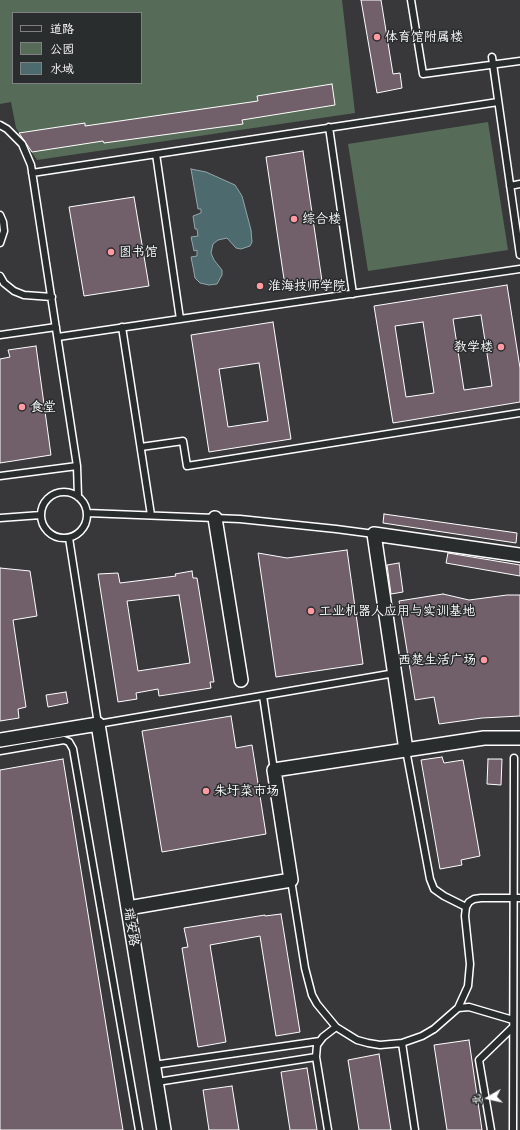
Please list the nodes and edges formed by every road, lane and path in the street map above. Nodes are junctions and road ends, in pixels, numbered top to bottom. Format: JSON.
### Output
{"nodes":[{"id":1,"x":411,"y":0,"type":"edge"},
{"id":2,"x":520,"y":60,"type":"edge"},
{"id":3,"x":492,"y":61,"type":"junction"},
{"id":4,"x":498,"y":102,"type":"junction"},
{"id":5,"x":0,"y":125,"type":"edge"},
{"id":6,"x":329,"y":127,"type":"junction"},
{"id":7,"x":156,"y":154,"type":"junction"},
{"id":8,"x":32,"y":172,"type":"junction"},
{"id":9,"x":520,"y":184,"type":"edge"},
{"id":10,"x":510,"y":186,"type":"junction"},
{"id":11,"x":0,"y":215,"type":"edge"},
{"id":12,"x":0,"y":243,"type":"edge"},
{"id":13,"x":520,"y":255,"type":"edge"},
{"id":14,"x":519,"y":269,"type":"edge"},
{"id":15,"x":0,"y":276,"type":"edge"},
{"id":16,"x":520,"y":277,"type":"edge"},
{"id":17,"x":353,"y":294,"type":"junction"},
{"id":18,"x":52,"y":297,"type":"junction"},
{"id":19,"x":180,"y":319,"type":"junction"},
{"id":20,"x":56,"y":327,"type":"junction"},
{"id":21,"x":122,"y":327,"type":"junction"},
{"id":22,"x":0,"y":335,"type":"edge"},
{"id":23,"x":58,"y":337,"type":"junction"},
{"id":24,"x":520,"y":413,"type":"edge"},
{"id":25,"x":141,"y":447,"type":"junction"},
{"id":26,"x":76,"y":466,"type":"junction"},
{"id":27,"x":0,"y":476,"type":"edge"},
{"id":28,"x":78,"y":497,"type":"junction"},
{"id":29,"x":87,"y":513,"type":"junction"},
{"id":30,"x":41,"y":515,"type":"junction"},
{"id":31,"x":151,"y":515,"type":"junction"},
{"id":32,"x":0,"y":518,"type":"edge"},
{"id":33,"x":215,"y":518,"type":"junction"},
{"id":34,"x":374,"y":534,"type":"junction"},
{"id":35,"x":69,"y":538,"type":"junction"},
{"id":36,"x":520,"y":555,"type":"edge"},
{"id":37,"x":395,"y":674,"type":"junction"},
{"id":38,"x":241,"y":680,"type":"dead end"},
{"id":39,"x":263,"y":696,"type":"junction"},
{"id":40,"x":98,"y":724,"type":"junction"},
{"id":41,"x":520,"y":738,"type":"edge"},
{"id":42,"x":0,"y":740,"type":"edge"},
{"id":43,"x":406,"y":750,"type":"junction"},
{"id":44,"x":0,"y":751,"type":"edge"},
{"id":45,"x":514,"y":758,"type":"dead end"},
{"id":46,"x":274,"y":770,"type":"junction"},
{"id":47,"x":291,"y":880,"type":"junction"},
{"id":48,"x":517,"y":898,"type":"edge"},
{"id":49,"x":128,"y":908,"type":"junction"},
{"id":50,"x":466,"y":908,"type":"junction"},
{"id":51,"x":458,"y":1008,"type":"junction"},
{"id":52,"x":513,"y":1020,"type":"junction"},
{"id":53,"x":336,"y":1027,"type":"junction"},
{"id":54,"x":513,"y":1027,"type":"junction"},
{"id":55,"x":320,"y":1041,"type":"junction"},
{"id":56,"x":402,"y":1043,"type":"junction"},
{"id":57,"x":316,"y":1057,"type":"junction"},
{"id":58,"x":154,"y":1065,"type":"junction"},
{"id":59,"x":157,"y":1082,"type":"junction"},
{"id":60,"x":139,"y":1130,"type":"edge"},
{"id":61,"x":164,"y":1130,"type":"edge"},
{"id":62,"x":328,"y":1130,"type":"edge"},
{"id":63,"x":415,"y":1130,"type":"edge"},
{"id":64,"x":491,"y":1130,"type":"edge"},
{"id":65,"x":513,"y":1130,"type":"edge"}],
"edges":[{"from":1,"to":3,"type":"lane"},
{"from":2,"to":3,"type":"lane"},
{"from":3,"to":4,"type":"lane"},
{"from":4,"to":6,"type":"lane"},
{"from":4,"to":10,"type":"lane"},
{"from":5,"to":8,"type":"lane"},
{"from":6,"to":7,"type":"lane"},
{"from":6,"to":17,"type":"lane"},
{"from":7,"to":8,"type":"lane"},
{"from":7,"to":19,"type":"lane"},
{"from":8,"to":18,"type":"lane"},
{"from":9,"to":10,"type":"lane"},
{"from":10,"to":13,"type":"lane"},
{"from":11,"to":12,"type":"lane"},
{"from":14,"to":16,"type":"lane"},
{"from":14,"to":17,"type":"lane"},
{"from":15,"to":18,"type":"lane"},
{"from":17,"to":19,"type":"lane"},
{"from":18,"to":20,"type":"lane"},
{"from":19,"to":21,"type":"lane"},
{"from":20,"to":22,"type":"lane"},
{"from":20,"to":23,"type":"lane"},
{"from":21,"to":23,"type":"lane"},
{"from":21,"to":25,"type":"lane"},
{"from":23,"to":26,"type":"lane"},
{"from":24,"to":25,"type":"lane"},
{"from":25,"to":31,"type":"lane"},
{"from":26,"to":27,"type":"lane"},
{"from":26,"to":28,"type":"lane"},
{"from":28,"to":29,"type":"lane"},
{"from":28,"to":30,"type":"lane"},
{"from":29,"to":31,"type":"lane"},
{"from":29,"to":35,"type":"lane"},
{"from":30,"to":32,"type":"lane"},
{"from":30,"to":35,"type":"lane"},
{"from":31,"to":33,"type":"lane"},
{"from":33,"to":34,"type":"lane"},
{"from":33,"to":38,"type":"street"},
{"from":34,"to":36,"type":"street"},
{"from":34,"to":37,"type":"street"},
{"from":35,"to":40,"type":"lane"},
{"from":37,"to":39,"type":"lane"},
{"from":37,"to":43,"type":"street"},
{"from":39,"to":40,"type":"lane"},
{"from":39,"to":46,"type":"lane"},
{"from":40,"to":42,"type":"street"},
{"from":40,"to":49,"type":"street","name":"瑞安路"},
{"from":41,"to":43,"type":"street"},
{"from":43,"to":46,"type":"street"},
{"from":43,"to":50,"type":"lane"},
{"from":44,"to":60,"type":"lane"},
{"from":45,"to":48,"type":"lane"},
{"from":46,"to":47,"type":"street"},
{"from":47,"to":49,"type":"street"},
{"from":47,"to":53,"type":"lane"},
{"from":48,"to":50,"type":"lane"},
{"from":48,"to":52,"type":"lane"},
{"from":49,"to":58,"type":"street","name":"瑞安路"},
{"from":50,"to":51,"type":"lane"},
{"from":51,"to":52,"type":"lane"},
{"from":51,"to":56,"type":"lane"},
{"from":52,"to":54,"type":"lane"},
{"from":53,"to":55,"type":"lane"},
{"from":53,"to":56,"type":"lane"},
{"from":54,"to":64,"type":"lane"},
{"from":54,"to":65,"type":"lane"},
{"from":55,"to":57,"type":"lane"},
{"from":55,"to":58,"type":"lane"},
{"from":56,"to":63,"type":"lane"},
{"from":57,"to":59,"type":"lane"},
{"from":57,"to":62,"type":"lane"},
{"from":58,"to":59,"type":"street","name":"瑞安路"},
{"from":59,"to":61,"type":"street","name":"瑞安路"}]}
